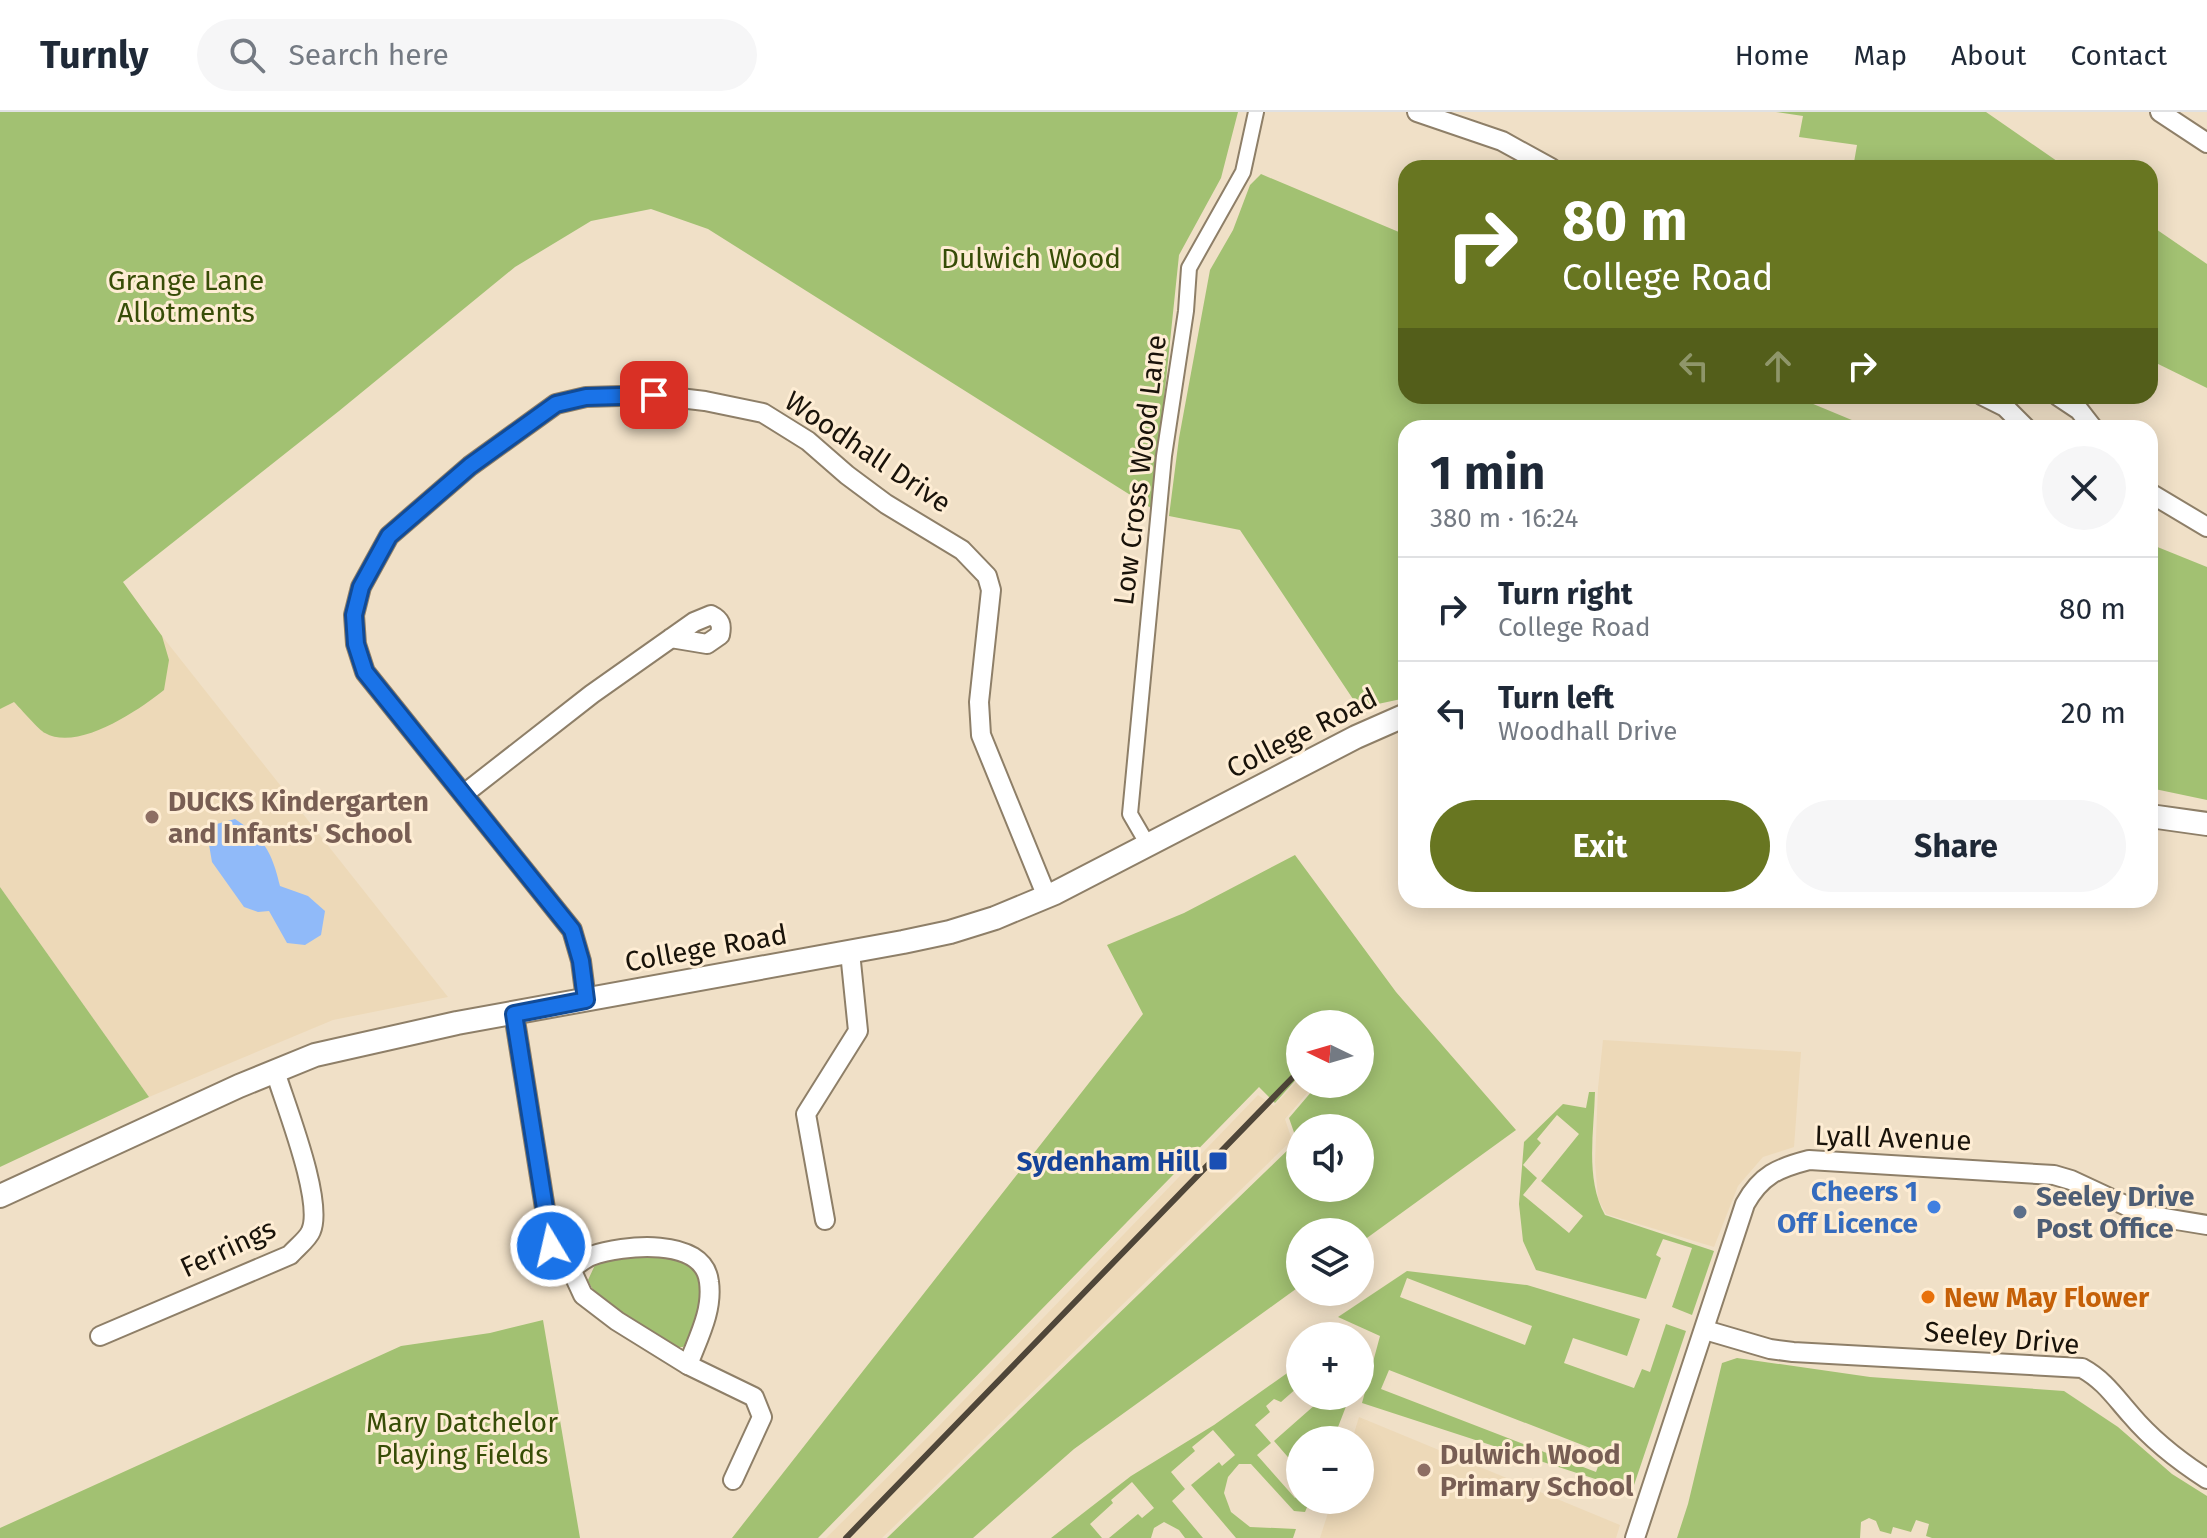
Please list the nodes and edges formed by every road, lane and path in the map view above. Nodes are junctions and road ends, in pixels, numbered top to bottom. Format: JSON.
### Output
{"nodes":[{"id":1,"x":1256,"y":112,"type":"edge"},
{"id":2,"x":1417,"y":112,"type":"edge"},
{"id":3,"x":2160,"y":112,"type":"edge"},
{"id":4,"x":2207,"y":143,"type":"edge"},
{"id":5,"x":1536,"y":160,"type":"edge"},
{"id":6,"x":2070,"y":404,"type":"edge"},
{"id":7,"x":2087,"y":420,"type":"edge"},
{"id":8,"x":2158,"y":498,"type":"edge"},
{"id":9,"x":2207,"y":527,"type":"edge"},
{"id":10,"x":671,"y":638,"type":"dead end"},
{"id":11,"x":1398,"y":719,"type":"edge"},
{"id":12,"x":464,"y":794,"type":"junction"},
{"id":13,"x":2158,"y":817,"type":"edge"},
{"id":14,"x":2207,"y":824,"type":"edge"},
{"id":15,"x":1148,"y":845,"type":"junction"},
{"id":16,"x":1047,"y":897,"type":"junction"},
{"id":17,"x":850,"y":952,"type":"junction"},
{"id":18,"x":586,"y":1000,"type":"junction"},
{"id":19,"x":514,"y":1014,"type":"junction"},
{"id":20,"x":275,"y":1071,"type":"junction"},
{"id":21,"x":0,"y":1196,"type":"edge"},
{"id":22,"x":825,"y":1220,"type":"dead end"},
{"id":23,"x":2207,"y":1225,"type":"edge"},
{"id":24,"x":571,"y":1269,"type":"junction"},
{"id":25,"x":1705,"y":1330,"type":"junction"},
{"id":26,"x":100,"y":1336,"type":"dead end"},
{"id":27,"x":688,"y":1365,"type":"junction"},
{"id":28,"x":2207,"y":1479,"type":"edge"},
{"id":29,"x":733,"y":1480,"type":"dead end"},
{"id":30,"x":1635,"y":1538,"type":"edge"}],
"edges":[{"from":1,"to":15,"type":"street","name":"Low Cross Wood Lane"},
{"from":2,"to":5,"type":"street"},
{"from":3,"to":4,"type":"street"},
{"from":6,"to":7,"type":"street"},
{"from":8,"to":9,"type":"street"},
{"from":10,"to":12,"type":"street"},
{"from":11,"to":15,"type":"street","name":"College Road"},
{"from":12,"to":16,"type":"street","name":"Woodhall Drive"},
{"from":12,"to":18,"type":"street","name":"Woodhall Drive"},
{"from":13,"to":14,"type":"street"},
{"from":15,"to":16,"type":"street","name":"College Road"},
{"from":16,"to":17,"type":"street","name":"College Road"},
{"from":17,"to":18,"type":"street","name":"College Road"},
{"from":17,"to":22,"type":"street"},
{"from":18,"to":19,"type":"street","name":"College Road"},
{"from":19,"to":20,"type":"street","name":"College Road"},
{"from":19,"to":24,"type":"street"},
{"from":20,"to":21,"type":"street","name":"College Road"},
{"from":20,"to":26,"type":"street","name":"Ferrings"},
{"from":23,"to":25,"type":"street","name":"Lyall Avenue"},
{"from":24,"to":27,"type":"street"},
{"from":24,"to":27,"type":"street"},
{"from":25,"to":28,"type":"street","name":"Seeley Drive"},
{"from":25,"to":30,"type":"street","name":"Lyall Avenue"},
{"from":27,"to":29,"type":"street"}]}
